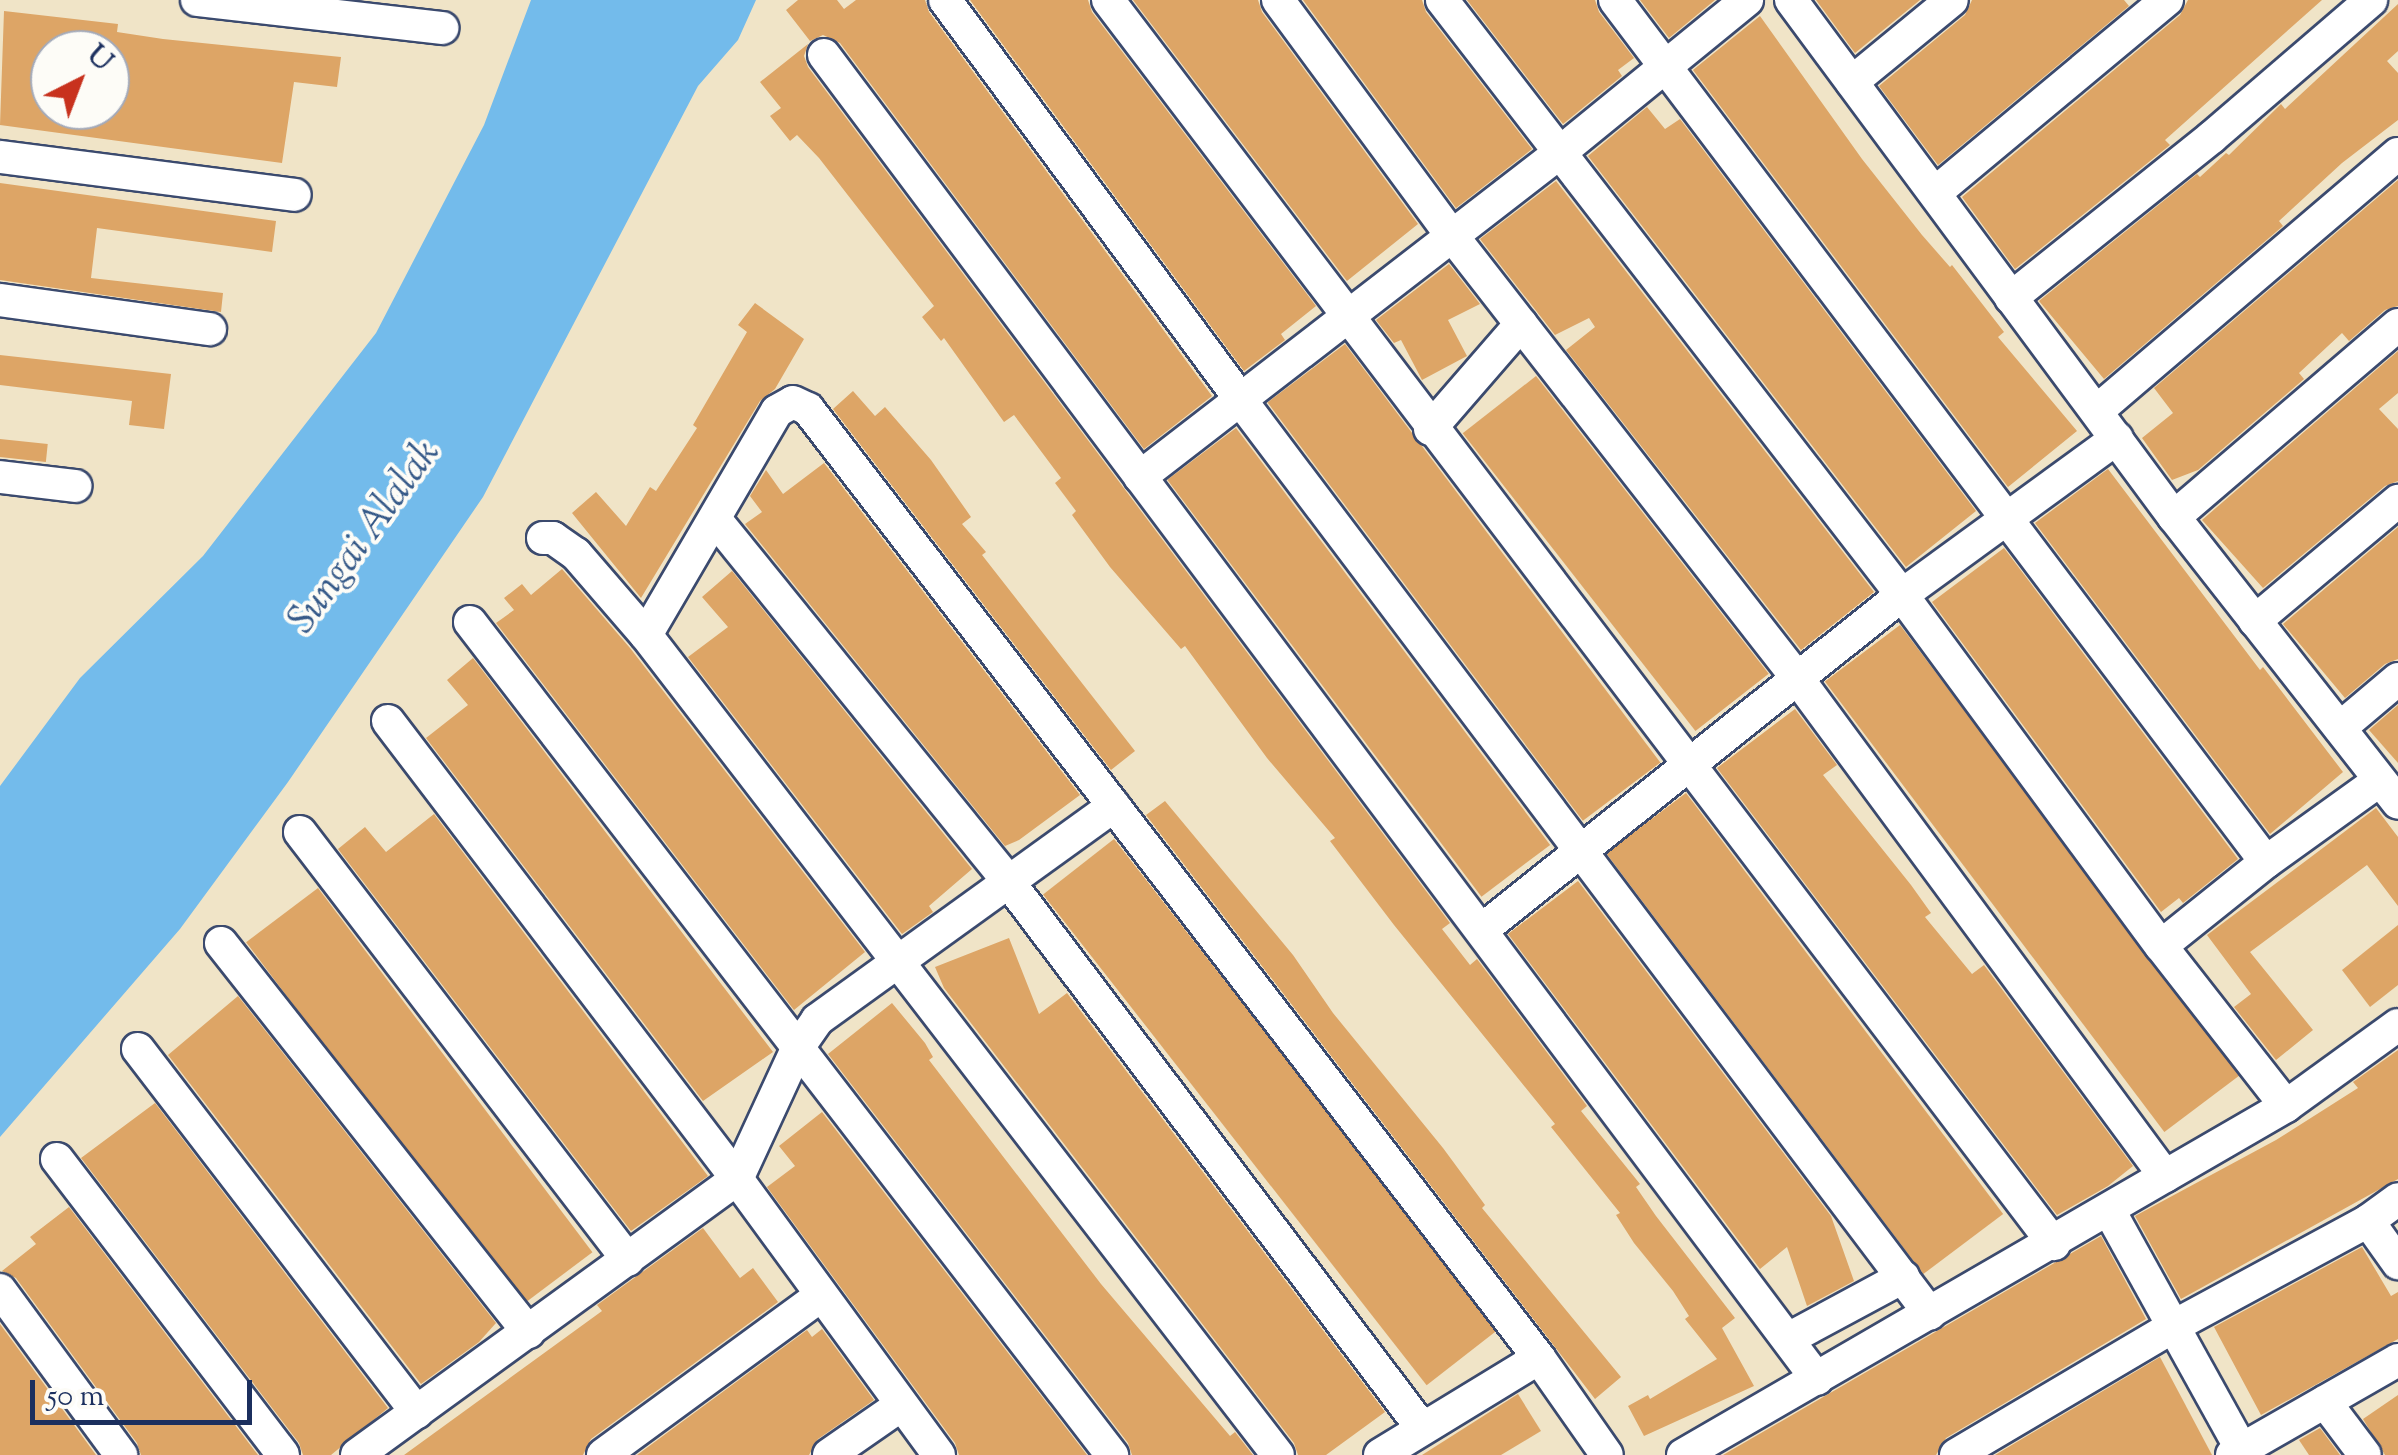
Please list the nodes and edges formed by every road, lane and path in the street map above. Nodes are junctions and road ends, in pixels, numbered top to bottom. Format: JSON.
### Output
{"nodes":[{"id":1,"x":197,"y":0,"type":"edge"},
{"id":2,"x":945,"y":0,"type":"edge"},
{"id":3,"x":1108,"y":0,"type":"edge"},
{"id":4,"x":1278,"y":0,"type":"edge"},
{"id":5,"x":1442,"y":0,"type":"edge"},
{"id":6,"x":1615,"y":0,"type":"edge"},
{"id":7,"x":1747,"y":0,"type":"edge"},
{"id":8,"x":1791,"y":0,"type":"edge"},
{"id":9,"x":1952,"y":0,"type":"edge"},
{"id":10,"x":2167,"y":0,"type":"edge"},
{"id":11,"x":2371,"y":0,"type":"edge"},
{"id":12,"x":442,"y":28,"type":"dead end"},
{"id":13,"x":824,"y":55,"type":"dead end"},
{"id":14,"x":1667,"y":67,"type":"junction"},
{"id":15,"x":1852,"y":82,"type":"junction"},
{"id":16,"x":1558,"y":154,"type":"junction"},
{"id":17,"x":2398,"y":154,"type":"edge"},
{"id":18,"x":0,"y":158,"type":"edge"},
{"id":19,"x":1936,"y":193,"type":"junction"},
{"id":20,"x":296,"y":195,"type":"dead end"},
{"id":21,"x":1450,"y":234,"type":"junction"},
{"id":22,"x":2011,"y":298,"type":"junction"},
{"id":23,"x":0,"y":300,"type":"edge"},
{"id":24,"x":1345,"y":317,"type":"junction"},
{"id":25,"x":1521,"y":324,"type":"junction"},
{"id":26,"x":2398,"y":326,"type":"edge"},
{"id":27,"x":210,"y":330,"type":"dead end"},
{"id":28,"x":1239,"y":398,"type":"junction"},
{"id":29,"x":2098,"y":410,"type":"junction"},
{"id":30,"x":1430,"y":430,"type":"junction"},
{"id":31,"x":2117,"y":438,"type":"junction"},
{"id":32,"x":0,"y":476,"type":"edge"},
{"id":33,"x":1140,"y":477,"type":"junction"},
{"id":34,"x":74,"y":486,"type":"dead end"},
{"id":35,"x":2398,"y":501,"type":"edge"},
{"id":36,"x":2006,"y":518,"type":"junction"},
{"id":37,"x":2174,"y":518,"type":"junction"},
{"id":38,"x":715,"y":520,"type":"junction"},
{"id":39,"x":543,"y":538,"type":"dead end"},
{"id":40,"x":1902,"y":595,"type":"junction"},
{"id":41,"x":2255,"y":621,"type":"junction"},
{"id":42,"x":470,"y":622,"type":"dead end"},
{"id":43,"x":646,"y":635,"type":"junction"},
{"id":44,"x":1798,"y":679,"type":"junction"},
{"id":45,"x":2398,"y":679,"type":"edge"},
{"id":46,"x":388,"y":720,"type":"dead end"},
{"id":47,"x":2340,"y":728,"type":"junction"},
{"id":48,"x":1690,"y":766,"type":"junction"},
{"id":49,"x":2389,"y":791,"type":"edge"},
{"id":50,"x":1114,"y":806,"type":"junction"},
{"id":51,"x":300,"y":832,"type":"dead end"},
{"id":52,"x":1582,"y":850,"type":"junction"},
{"id":53,"x":2266,"y":862,"type":"junction"},
{"id":54,"x":1008,"y":882,"type":"junction"},
{"id":55,"x":1483,"y":929,"type":"junction"},
{"id":56,"x":221,"y":943,"type":"dead end"},
{"id":57,"x":2161,"y":946,"type":"junction"},
{"id":58,"x":894,"y":962,"type":"junction"},
{"id":59,"x":2398,"y":1025,"type":"edge"},
{"id":60,"x":797,"y":1048,"type":"junction"},
{"id":61,"x":138,"y":1049,"type":"dead end"},
{"id":62,"x":2286,"y":1106,"type":"junction"},
{"id":63,"x":57,"y":1159,"type":"dead end"},
{"id":64,"x":2165,"y":1176,"type":"junction"},
{"id":65,"x":737,"y":1179,"type":"junction"},
{"id":66,"x":2398,"y":1199,"type":"edge"},
{"id":67,"x":2110,"y":1212,"type":"junction"},
{"id":68,"x":2368,"y":1221,"type":"junction"},
{"id":69,"x":2054,"y":1244,"type":"junction"},
{"id":70,"x":628,"y":1260,"type":"junction"},
{"id":71,"x":2398,"y":1263,"type":"edge"},
{"id":72,"x":1902,"y":1277,"type":"junction"},
{"id":73,"x":0,"y":1290,"type":"edge"},
{"id":74,"x":820,"y":1296,"type":"junction"},
{"id":75,"x":1930,"y":1314,"type":"junction"},
{"id":76,"x":2174,"y":1326,"type":"junction"},
{"id":77,"x":528,"y":1332,"type":"junction"},
{"id":78,"x":1788,"y":1338,"type":"junction"},
{"id":79,"x":1539,"y":1358,"type":"junction"},
{"id":80,"x":2398,"y":1360,"type":"edge"},
{"id":81,"x":1818,"y":1378,"type":"junction"},
{"id":82,"x":2324,"y":1402,"type":"junction"},
{"id":83,"x":901,"y":1405,"type":"junction"},
{"id":84,"x":417,"y":1412,"type":"junction"},
{"id":85,"x":1422,"y":1428,"type":"junction"},
{"id":86,"x":1718,"y":1447,"type":"edge"},
{"id":87,"x":2237,"y":1452,"type":"edge"},
{"id":88,"x":121,"y":1455,"type":"edge"},
{"id":89,"x":283,"y":1455,"type":"edge"},
{"id":90,"x":357,"y":1455,"type":"edge"},
{"id":91,"x":603,"y":1455,"type":"edge"},
{"id":92,"x":829,"y":1455,"type":"edge"},
{"id":93,"x":939,"y":1455,"type":"edge"},
{"id":94,"x":1112,"y":1455,"type":"edge"},
{"id":95,"x":1278,"y":1455,"type":"edge"},
{"id":96,"x":1380,"y":1455,"type":"edge"},
{"id":97,"x":1607,"y":1455,"type":"edge"},
{"id":98,"x":1683,"y":1455,"type":"edge"},
{"id":99,"x":1956,"y":1455,"type":"edge"},
{"id":100,"x":2365,"y":1455,"type":"edge"}],
"edges":[{"from":1,"to":12,"type":"street"},
{"from":2,"to":28,"type":"street"},
{"from":3,"to":24,"type":"street"},
{"from":4,"to":21,"type":"street"},
{"from":5,"to":16,"type":"street"},
{"from":6,"to":14,"type":"street"},
{"from":7,"to":14,"type":"street"},
{"from":8,"to":15,"type":"street"},
{"from":9,"to":15,"type":"street"},
{"from":10,"to":19,"type":"street"},
{"from":11,"to":22,"type":"street"},
{"from":13,"to":33,"type":"street"},
{"from":14,"to":16,"type":"street"},
{"from":14,"to":36,"type":"street"},
{"from":15,"to":19,"type":"street"},
{"from":16,"to":21,"type":"street"},
{"from":16,"to":40,"type":"street"},
{"from":17,"to":29,"type":"street"},
{"from":18,"to":20,"type":"street"},
{"from":19,"to":22,"type":"street"},
{"from":21,"to":24,"type":"street"},
{"from":21,"to":25,"type":"street"},
{"from":22,"to":29,"type":"street"},
{"from":23,"to":27,"type":"street"},
{"from":24,"to":28,"type":"street"},
{"from":24,"to":30,"type":"street"},
{"from":25,"to":30,"type":"street"},
{"from":25,"to":44,"type":"street"},
{"from":26,"to":37,"type":"street"},
{"from":28,"to":33,"type":"street"},
{"from":28,"to":52,"type":"street"},
{"from":29,"to":31,"type":"street"},
{"from":30,"to":48,"type":"street"},
{"from":31,"to":36,"type":"street"},
{"from":31,"to":37,"type":"street"},
{"from":32,"to":34,"type":"street"},
{"from":33,"to":55,"type":"street"},
{"from":35,"to":41,"type":"street"},
{"from":36,"to":40,"type":"street"},
{"from":36,"to":53,"type":"street"},
{"from":37,"to":41,"type":"street"},
{"from":38,"to":43,"type":"street"},
{"from":38,"to":50,"type":"street"},
{"from":38,"to":54,"type":"street"},
{"from":39,"to":43,"type":"street"},
{"from":40,"to":44,"type":"street"},
{"from":40,"to":57,"type":"street"},
{"from":41,"to":47,"type":"street"},
{"from":42,"to":60,"type":"street"},
{"from":43,"to":58,"type":"street"},
{"from":44,"to":48,"type":"street"},
{"from":44,"to":64,"type":"street"},
{"from":45,"to":47,"type":"street"},
{"from":46,"to":65,"type":"street"},
{"from":47,"to":49,"type":"street"},
{"from":48,"to":52,"type":"street"},
{"from":48,"to":69,"type":"street"},
{"from":49,"to":53,"type":"street"},
{"from":50,"to":54,"type":"street"},
{"from":50,"to":79,"type":"street"},
{"from":51,"to":70,"type":"street"},
{"from":52,"to":55,"type":"street"},
{"from":52,"to":72,"type":"street"},
{"from":53,"to":57,"type":"street"},
{"from":54,"to":58,"type":"street"},
{"from":54,"to":85,"type":"street"},
{"from":55,"to":78,"type":"street"},
{"from":56,"to":77,"type":"street"},
{"from":57,"to":62,"type":"street"},
{"from":58,"to":60,"type":"street"},
{"from":58,"to":95,"type":"street"},
{"from":59,"to":62,"type":"street"},
{"from":60,"to":65,"type":"street"},
{"from":60,"to":94,"type":"street"},
{"from":61,"to":84,"type":"street"},
{"from":62,"to":64,"type":"street"},
{"from":63,"to":89,"type":"street"},
{"from":64,"to":67,"type":"street"},
{"from":65,"to":70,"type":"street"},
{"from":65,"to":74,"type":"street"},
{"from":66,"to":68,"type":"street"},
{"from":67,"to":69,"type":"street"},
{"from":67,"to":76,"type":"street"},
{"from":68,"to":71,"type":"street"},
{"from":68,"to":76,"type":"street"},
{"from":69,"to":75,"type":"street"},
{"from":70,"to":77,"type":"street"},
{"from":72,"to":75,"type":"street"},
{"from":72,"to":78,"type":"street"},
{"from":73,"to":88,"type":"street"},
{"from":74,"to":83,"type":"street"},
{"from":74,"to":91,"type":"street"},
{"from":75,"to":81,"type":"street"},
{"from":76,"to":87,"type":"street"},
{"from":76,"to":99,"type":"street"},
{"from":77,"to":84,"type":"street"},
{"from":78,"to":81,"type":"street"},
{"from":79,"to":85,"type":"street"},
{"from":79,"to":97,"type":"street"},
{"from":80,"to":82,"type":"street"},
{"from":81,"to":86,"type":"street"},
{"from":82,"to":87,"type":"street"},
{"from":82,"to":100,"type":"street"},
{"from":83,"to":92,"type":"street"},
{"from":83,"to":93,"type":"street"},
{"from":84,"to":90,"type":"street"},
{"from":85,"to":96,"type":"street"},
{"from":86,"to":98,"type":"street"}]}
